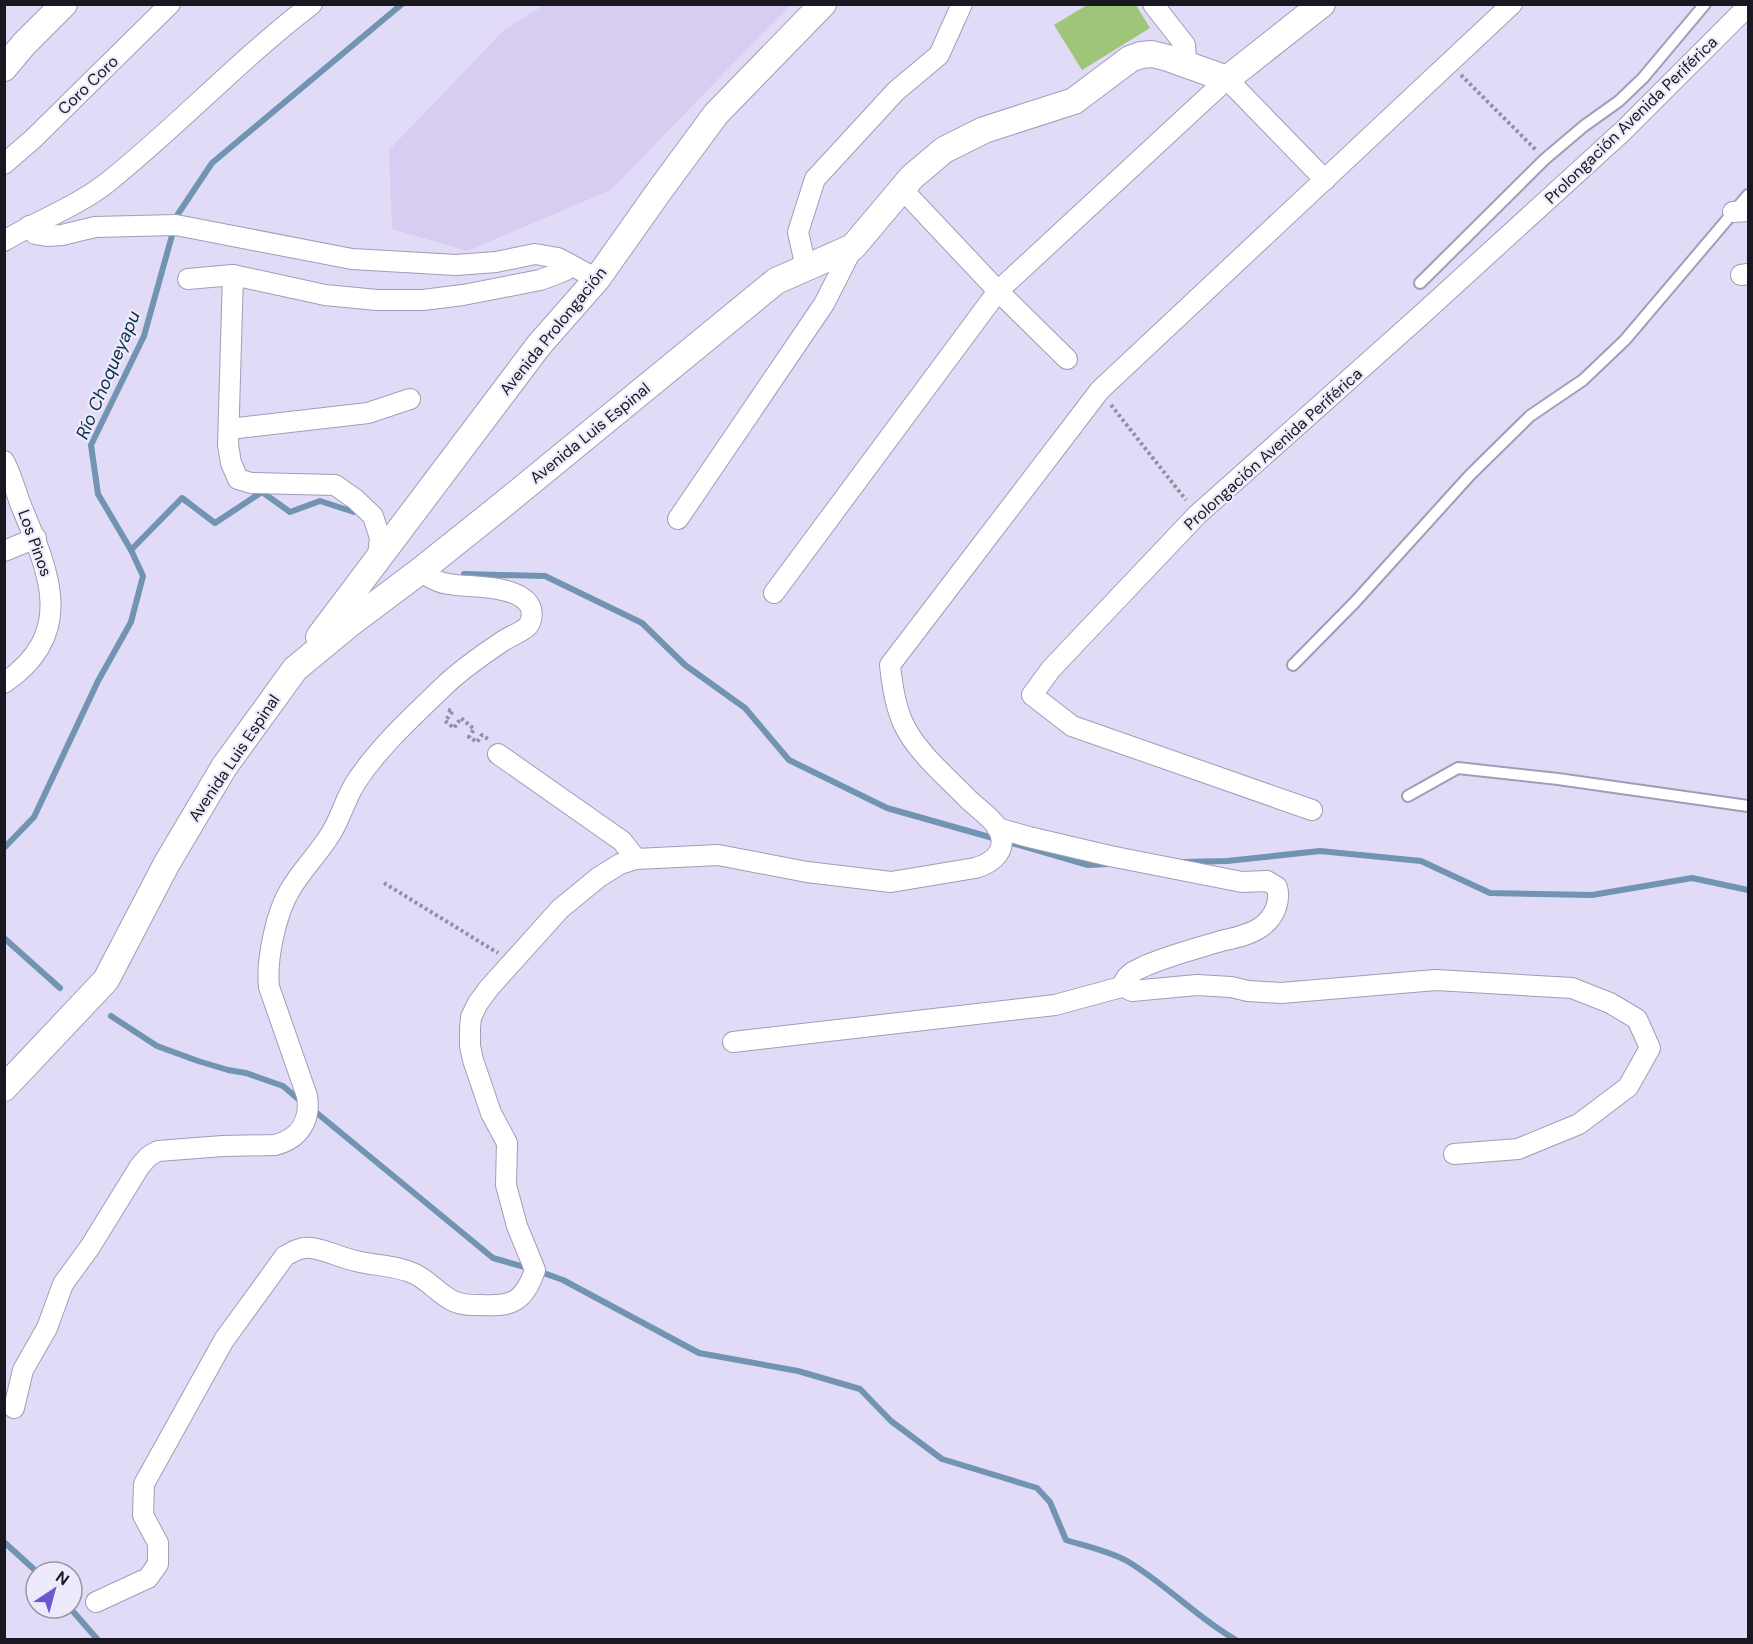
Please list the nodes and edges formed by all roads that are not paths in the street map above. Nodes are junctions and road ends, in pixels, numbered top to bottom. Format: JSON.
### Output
{"nodes":[{"id":1,"x":64,"y":4,"type":"edge"},
{"id":2,"x":170,"y":4,"type":"edge"},
{"id":3,"x":312,"y":4,"type":"edge"},
{"id":4,"x":823,"y":4,"type":"edge"},
{"id":5,"x":962,"y":4,"type":"edge"},
{"id":6,"x":1153,"y":4,"type":"edge"},
{"id":7,"x":1322,"y":4,"type":"edge"},
{"id":8,"x":1512,"y":4,"type":"edge"},
{"id":9,"x":1705,"y":4,"type":"edge"},
{"id":10,"x":1749,"y":6,"type":"edge"},
{"id":11,"x":1186,"y":63,"type":"junction"},
{"id":12,"x":4,"y":68,"type":"edge"},
{"id":13,"x":1227,"y":79,"type":"junction"},
{"id":14,"x":4,"y":164,"type":"edge"},
{"id":15,"x":1325,"y":180,"type":"junction"},
{"id":16,"x":902,"y":189,"type":"junction"},
{"id":17,"x":1749,"y":195,"type":"edge"},
{"id":18,"x":1741,"y":211,"type":"edge"},
{"id":19,"x":29,"y":226,"type":"junction"},
{"id":20,"x":4,"y":241,"type":"edge"},
{"id":21,"x":853,"y":248,"type":"junction"},
{"id":22,"x":569,"y":264,"type":"junction"},
{"id":23,"x":806,"y":268,"type":"junction"},
{"id":24,"x":233,"y":276,"type":"junction"},
{"id":25,"x":188,"y":279,"type":"dead end"},
{"id":26,"x":597,"y":279,"type":"junction"},
{"id":27,"x":1420,"y":283,"type":"dead end"},
{"id":28,"x":998,"y":291,"type":"junction"},
{"id":29,"x":1067,"y":359,"type":"dead end"},
{"id":30,"x":410,"y":399,"type":"dead end"},
{"id":31,"x":229,"y":429,"type":"junction"},
{"id":32,"x":4,"y":461,"type":"edge"},
{"id":33,"x":678,"y":519,"type":"dead end"},
{"id":34,"x":36,"y":538,"type":"junction"},
{"id":35,"x":4,"y":551,"type":"edge"},
{"id":36,"x":378,"y":556,"type":"junction"},
{"id":37,"x":420,"y":571,"type":"junction"},
{"id":38,"x":774,"y":593,"type":"dead end"},
{"id":39,"x":1293,"y":665,"type":"dead end"},
{"id":40,"x":295,"y":669,"type":"junction"},
{"id":41,"x":4,"y":683,"type":"edge"},
{"id":42,"x":498,"y":754,"type":"road end"},
{"id":43,"x":1408,"y":796,"type":"dead end"},
{"id":44,"x":1749,"y":806,"type":"edge"},
{"id":45,"x":1312,"y":810,"type":"dead end"},
{"id":46,"x":998,"y":828,"type":"junction"},
{"id":47,"x":636,"y":859,"type":"junction"},
{"id":48,"x":1125,"y":986,"type":"junction"},
{"id":49,"x":733,"y":1042,"type":"dead end"},
{"id":50,"x":4,"y":1088,"type":"edge"},
{"id":51,"x":1454,"y":1154,"type":"dead end"},
{"id":52,"x":14,"y":1408,"type":"dead end"},
{"id":53,"x":96,"y":1602,"type":"dead end"}],
"edges":[{"from":1,"to":12,"type":"street"},
{"from":2,"to":14,"type":"street","name":"Coro Coro"},
{"from":3,"to":19,"type":"street"},
{"from":4,"to":26,"type":"street","name":"Avenida Prolongación"},
{"from":5,"to":23,"type":"street"},
{"from":6,"to":11,"type":"street"},
{"from":7,"to":13,"type":"street"},
{"from":8,"to":15,"type":"street"},
{"from":9,"to":27,"type":"lane"},
{"from":10,"to":45,"type":"street","name":"Prolongación Avenida Periférica"},
{"from":11,"to":13,"type":"street","name":"Avenida Luis Espinal"},
{"from":11,"to":16,"type":"street","name":"Avenida Luis Espinal"},
{"from":13,"to":15,"type":"street"},
{"from":13,"to":28,"type":"street"},
{"from":15,"to":46,"type":"street"},
{"from":16,"to":21,"type":"street","name":"Avenida Luis Espinal"},
{"from":16,"to":28,"type":"street"},
{"from":17,"to":18,"type":"lane"},
{"from":18,"to":39,"type":"lane"},
{"from":19,"to":20,"type":"street"},
{"from":19,"to":22,"type":"street"},
{"from":21,"to":23,"type":"street","name":"Avenida Luis Espinal"},
{"from":21,"to":33,"type":"street"},
{"from":22,"to":24,"type":"street"},
{"from":22,"to":26,"type":"street"},
{"from":23,"to":37,"type":"street","name":"Avenida Luis Espinal"},
{"from":24,"to":25,"type":"street"},
{"from":24,"to":31,"type":"street"},
{"from":26,"to":36,"type":"street","name":"Avenida Prolongación"},
{"from":28,"to":29,"type":"street"},
{"from":28,"to":38,"type":"street"},
{"from":30,"to":31,"type":"street"},
{"from":31,"to":36,"type":"street"},
{"from":32,"to":34,"type":"street","name":"Los Pinos"},
{"from":34,"to":35,"type":"street"},
{"from":34,"to":41,"type":"street","name":"Los Pinos"},
{"from":36,"to":40,"type":"street","name":"Avenida Prolongación"},
{"from":37,"to":40,"type":"street","name":"Avenida Luis Espinal"},
{"from":37,"to":52,"type":"street"},
{"from":40,"to":50,"type":"street","name":"Avenida Luis Espinal"},
{"from":42,"to":47,"type":"street"},
{"from":43,"to":44,"type":"lane"},
{"from":46,"to":47,"type":"street"},
{"from":46,"to":48,"type":"street"},
{"from":47,"to":53,"type":"street"},
{"from":48,"to":49,"type":"street"},
{"from":48,"to":51,"type":"street"}]}
